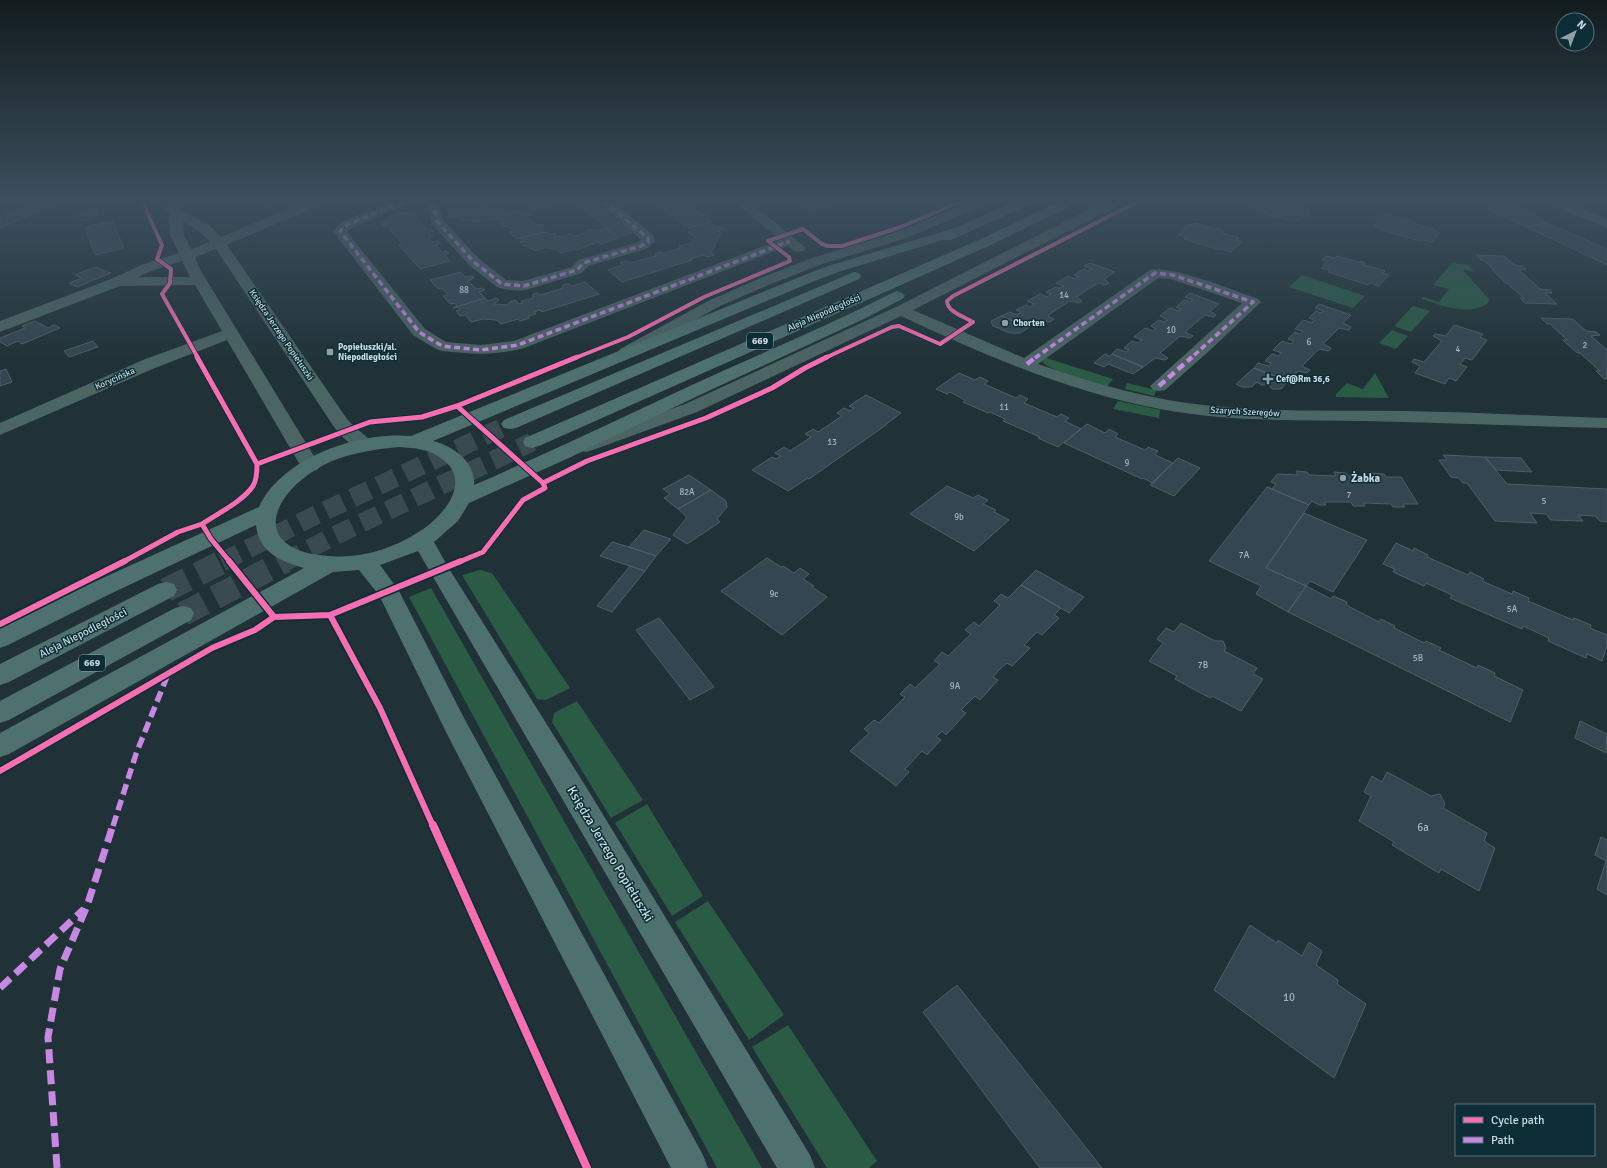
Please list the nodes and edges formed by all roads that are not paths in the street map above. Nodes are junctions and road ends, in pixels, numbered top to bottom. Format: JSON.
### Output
{"nodes":[{"id":1,"x":188,"y":255,"type":"edge"},
{"id":2,"x":187,"y":256,"type":"edge"},
{"id":3,"x":227,"y":256,"type":"edge"},
{"id":4,"x":359,"y":256,"type":"edge"},
{"id":5,"x":468,"y":256,"type":"edge"},
{"id":6,"x":609,"y":256,"type":"edge"},
{"id":7,"x":749,"y":256,"type":"edge"},
{"id":8,"x":810,"y":256,"type":"edge"},
{"id":9,"x":835,"y":256,"type":"edge"},
{"id":10,"x":878,"y":256,"type":"edge"},
{"id":11,"x":902,"y":256,"type":"edge"},
{"id":12,"x":955,"y":256,"type":"edge"},
{"id":13,"x":965,"y":256,"type":"edge"},
{"id":14,"x":1008,"y":256,"type":"edge"},
{"id":15,"x":817,"y":261,"type":"junction"},
{"id":16,"x":200,"y":281,"type":"junction"},
{"id":17,"x":116,"y":282,"type":"junction"},
{"id":18,"x":901,"y":310,"type":"junction"},
{"id":19,"x":0,"y":328,"type":"edge"},
{"id":20,"x":232,"y":333,"type":"junction"},
{"id":21,"x":623,"y":354,"type":"junction"},
{"id":22,"x":1027,"y":364,"type":"junction"},
{"id":23,"x":1159,"y":386,"type":"dead end"},
{"id":24,"x":1607,"y":423,"type":"edge"},
{"id":25,"x":510,"y":424,"type":"tunnel mouth"},
{"id":26,"x":0,"y":430,"type":"edge"},
{"id":27,"x":414,"y":442,"type":"junction"},
{"id":28,"x":532,"y":442,"type":"tunnel mouth"},
{"id":29,"x":365,"y":445,"type":"junction"},
{"id":30,"x":564,"y":453,"type":"junction"},
{"id":31,"x":310,"y":466,"type":"junction"},
{"id":32,"x":463,"y":498,"type":"junction"},
{"id":33,"x":267,"y":512,"type":"junction"},
{"id":34,"x":423,"y":540,"type":"junction"},
{"id":35,"x":365,"y":562,"type":"junction"},
{"id":36,"x":328,"y":565,"type":"junction"},
{"id":37,"x":166,"y":590,"type":"tunnel mouth"},
{"id":38,"x":183,"y":614,"type":"tunnel mouth"},
{"id":39,"x":0,"y":639,"type":"edge"},
{"id":40,"x":0,"y":675,"type":"edge"},
{"id":41,"x":0,"y":713,"type":"edge"},
{"id":42,"x":0,"y":746,"type":"edge"},
{"id":43,"x":690,"y":1168,"type":"edge"},
{"id":44,"x":797,"y":1168,"type":"edge"}],
"edges":[{"from":1,"to":16,"type":"street"},
{"from":2,"to":17,"type":"street"},
{"from":3,"to":29,"type":"street","name":"Księdza Jerzego Popiełuszki"},
{"from":4,"to":7,"type":"street"},
{"from":5,"to":6,"type":"street"},
{"from":8,"to":15,"type":"street"},
{"from":9,"to":15,"type":"street"},
{"from":10,"to":21,"type":"main road"},
{"from":11,"to":25,"type":"main road","name":"Aleja Niepodległości","number":"669"},
{"from":12,"to":28,"type":"main road","name":"Aleja Niepodległości","number":"669"},
{"from":13,"to":30,"type":"main road"},
{"from":14,"to":18,"type":"street"},
{"from":15,"to":21,"type":"street"},
{"from":16,"to":17,"type":"street"},
{"from":16,"to":20,"type":"street"},
{"from":17,"to":19,"type":"street"},
{"from":18,"to":22,"type":"street","name":"Szarych Szeregów"},
{"from":18,"to":30,"type":"street"},
{"from":20,"to":26,"type":"street","name":"Korycińska"},
{"from":20,"to":31,"type":"street"},
{"from":21,"to":27,"type":"main road"},
{"from":22,"to":23,"type":"street"},
{"from":22,"to":24,"type":"street","name":"Szarych Szeregów"},
{"from":27,"to":29,"type":"main road"},
{"from":27,"to":32,"type":"main road"},
{"from":29,"to":31,"type":"main road"},
{"from":30,"to":32,"type":"main road"},
{"from":31,"to":33,"type":"main road"},
{"from":32,"to":34,"type":"main road"},
{"from":33,"to":36,"type":"main road"},
{"from":33,"to":39,"type":"main road"},
{"from":34,"to":35,"type":"main road"},
{"from":34,"to":44,"type":"main road","name":"Księdza Jerzego Popiełuszki"},
{"from":35,"to":36,"type":"main road"},
{"from":35,"to":43,"type":"main road"},
{"from":36,"to":42,"type":"main road"},
{"from":37,"to":40,"type":"main road","name":"Aleja Niepodległości"},
{"from":38,"to":41,"type":"main road","number":"669"}]}
